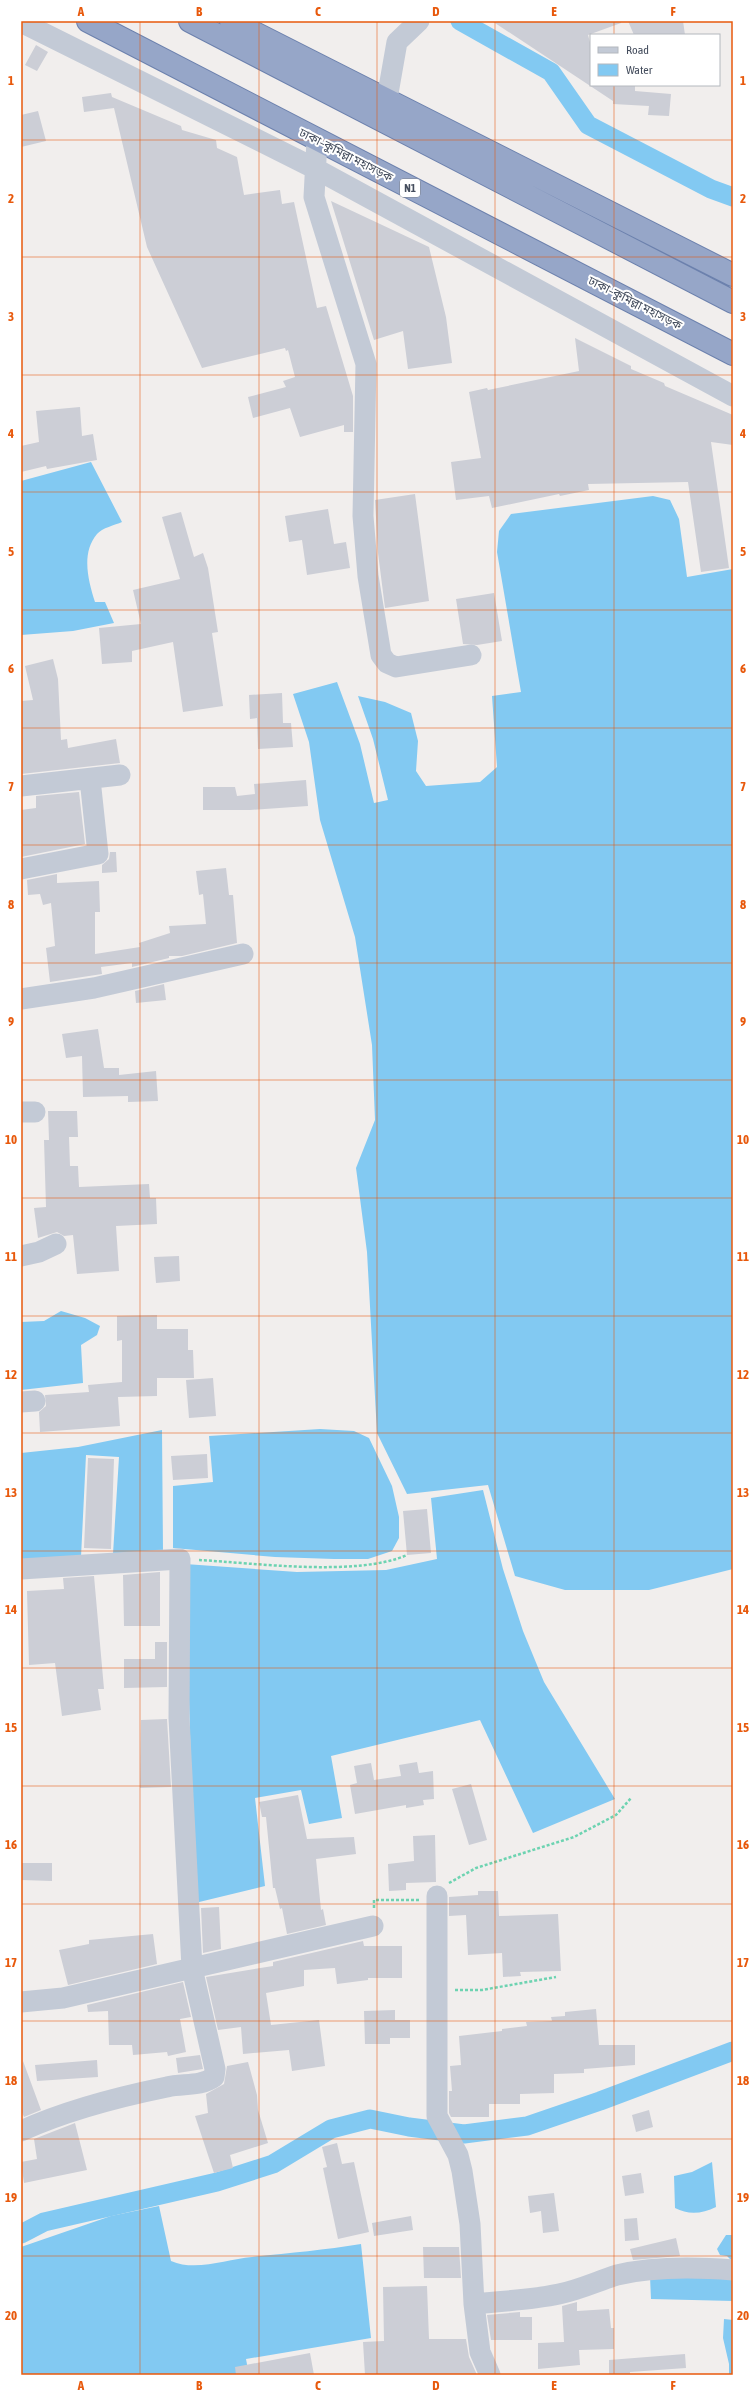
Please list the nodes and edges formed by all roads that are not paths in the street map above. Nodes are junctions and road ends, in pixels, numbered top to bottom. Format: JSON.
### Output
{"nodes":[{"id":1,"x":88,"y":21,"type":"edge"},
{"id":2,"x":190,"y":21,"type":"edge"},
{"id":3,"x":231,"y":21,"type":"edge"},
{"id":4,"x":419,"y":21,"type":"edge"},
{"id":5,"x":21,"y":22,"type":"edge"},
{"id":6,"x":255,"y":27,"type":"edge"},
{"id":7,"x":387,"y":99,"type":"junction"},
{"id":8,"x":317,"y":140,"type":"junction"},
{"id":9,"x":316,"y":169,"type":"junction"},
{"id":10,"x":733,"y":275,"type":"edge"},
{"id":11,"x":733,"y":302,"type":"edge"},
{"id":12,"x":733,"y":354,"type":"edge"},
{"id":13,"x":733,"y":396,"type":"edge"},
{"id":14,"x":471,"y":655,"type":"dead end"},
{"id":15,"x":120,"y":775,"type":"dead end"},
{"id":16,"x":90,"y":778,"type":"junction"},
{"id":17,"x":21,"y":786,"type":"edge"},
{"id":18,"x":21,"y":869,"type":"edge"},
{"id":19,"x":243,"y":954,"type":"dead end"},
{"id":20,"x":21,"y":999,"type":"edge"},
{"id":21,"x":56,"y":1244,"type":"dead end"},
{"id":22,"x":21,"y":1256,"type":"edge"},
{"id":23,"x":21,"y":1569,"type":"edge"},
{"id":24,"x":436,"y":1896,"type":"road end"},
{"id":25,"x":373,"y":1926,"type":"road end"},
{"id":26,"x":192,"y":1968,"type":"junction"},
{"id":27,"x":21,"y":2002,"type":"edge"},
{"id":28,"x":21,"y":2131,"type":"edge"},
{"id":29,"x":733,"y":2270,"type":"edge"},
{"id":30,"x":474,"y":2304,"type":"junction"},
{"id":31,"x":490,"y":2375,"type":"edge"}],
"edges":[{"from":1,"to":8,"type":"highway","name":"ঢাকা–কুমিল্লা মহাসড়ক","number":"N1"},
{"from":2,"to":11,"type":"highway"},
{"from":3,"to":6,"type":"highway"},
{"from":4,"to":7,"type":"street"},
{"from":5,"to":9,"type":"street"},
{"from":6,"to":7,"type":"highway"},
{"from":7,"to":10,"type":"highway"},
{"from":8,"to":9,"type":"street"},
{"from":8,"to":12,"type":"highway","name":"ঢাকা–কুমিল্লা মহাসড়ক","number":"N1"},
{"from":9,"to":13,"type":"street"},
{"from":9,"to":14,"type":"street"},
{"from":15,"to":16,"type":"street"},
{"from":16,"to":17,"type":"street"},
{"from":16,"to":18,"type":"street"},
{"from":19,"to":20,"type":"street"},
{"from":21,"to":22,"type":"street"},
{"from":23,"to":26,"type":"street"},
{"from":24,"to":30,"type":"street"},
{"from":25,"to":26,"type":"street"},
{"from":26,"to":27,"type":"street"},
{"from":26,"to":28,"type":"street"},
{"from":29,"to":30,"type":"street"},
{"from":30,"to":31,"type":"street"}]}
